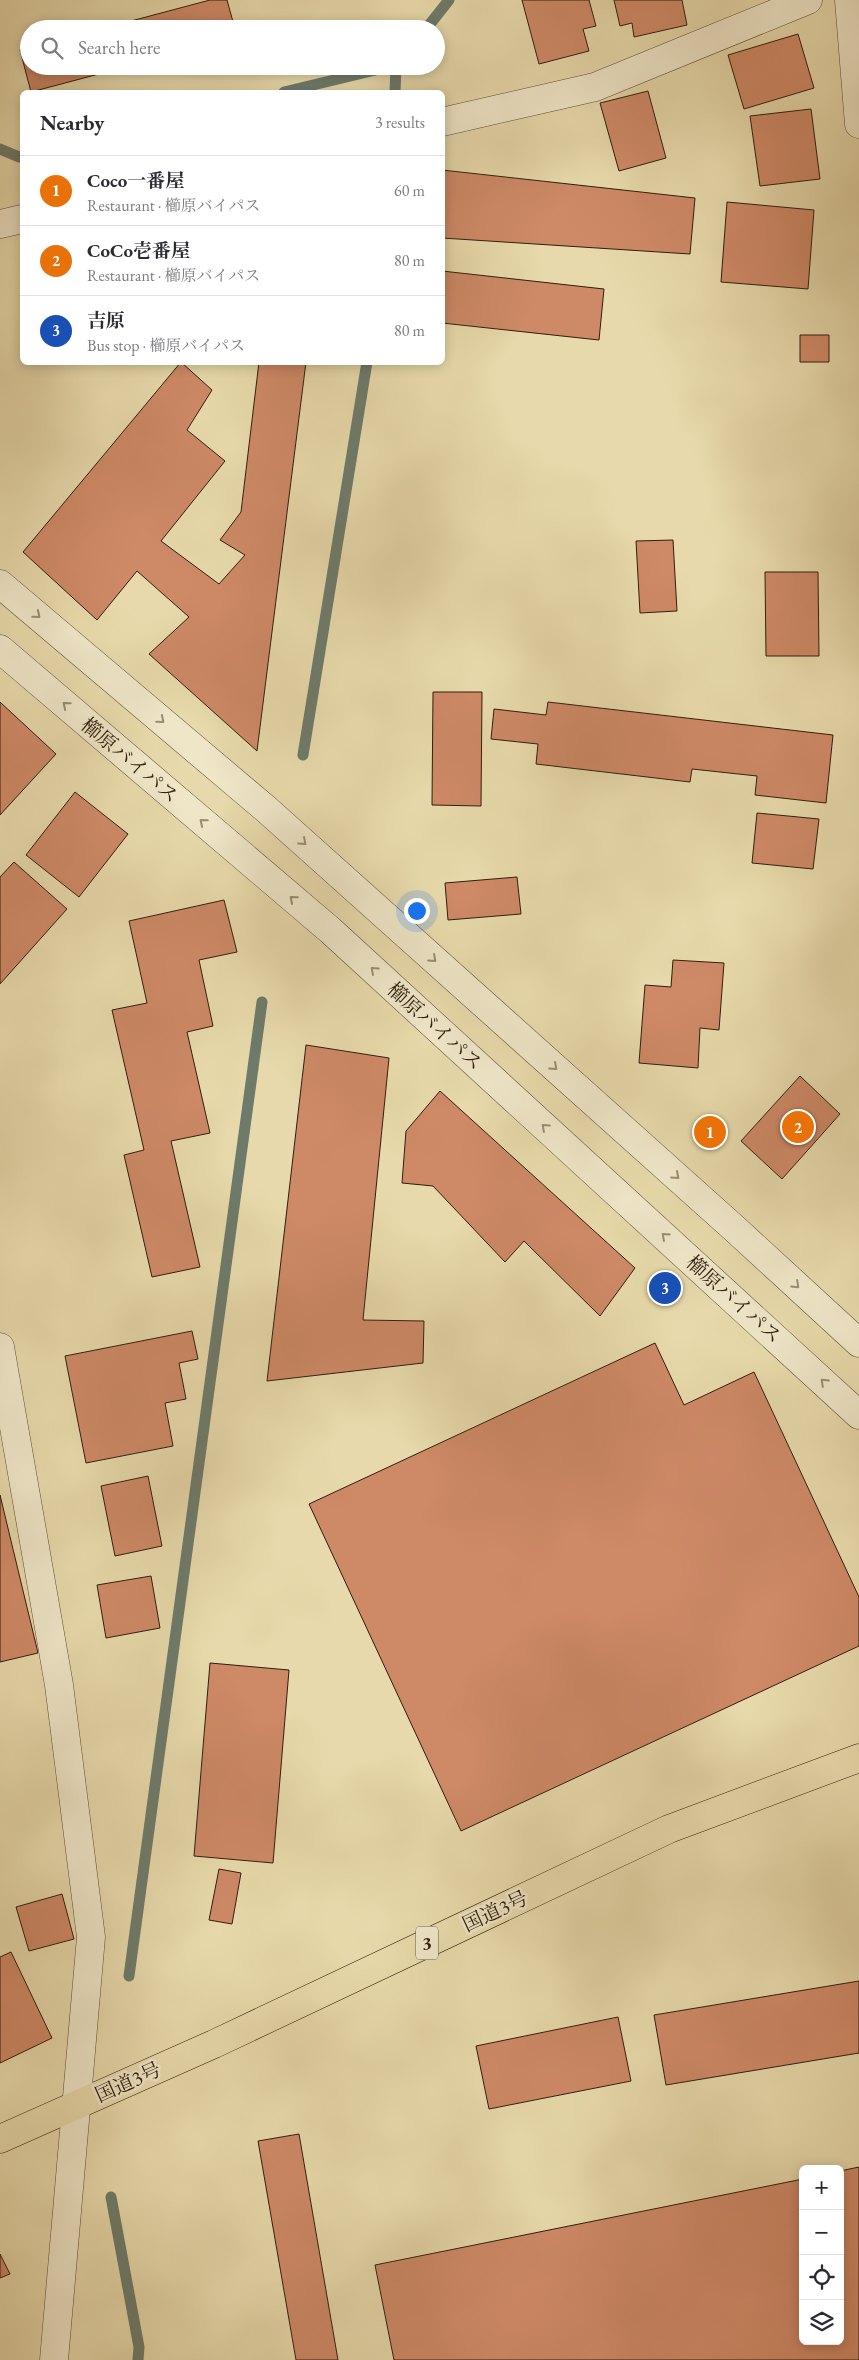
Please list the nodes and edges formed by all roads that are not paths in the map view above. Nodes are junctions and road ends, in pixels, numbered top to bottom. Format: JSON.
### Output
{"nodes":[{"id":1,"x":808,"y":0,"type":"edge"},
{"id":2,"x":849,"y":0,"type":"edge"},
{"id":3,"x":445,"y":121,"type":"edge"},
{"id":4,"x":859,"y":124,"type":"edge"},
{"id":5,"x":20,"y":219,"type":"edge"},
{"id":6,"x":0,"y":224,"type":"edge"},
{"id":7,"x":0,"y":584,"type":"edge"},
{"id":8,"x":0,"y":649,"type":"edge"},
{"id":9,"x":858,"y":1336,"type":"edge"},
{"id":10,"x":1,"y":1358,"type":"edge"},
{"id":11,"x":859,"y":1415,"type":"edge"},
{"id":12,"x":859,"y":1758,"type":"edge"},
{"id":13,"x":77,"y":2105,"type":"junction"},
{"id":14,"x":0,"y":2139,"type":"edge"},
{"id":15,"x":54,"y":2360,"type":"edge"}],
"edges":[{"from":1,"to":3,"type":"street"},
{"from":2,"to":4,"type":"street"},
{"from":5,"to":6,"type":"street"},
{"from":7,"to":9,"type":"street","one_way":true},
{"from":11,"to":8,"type":"street","name":"櫛原バイパス","one_way":true},
{"from":10,"to":13,"type":"street"},
{"from":12,"to":13,"type":"highway","name":"国道3号","number":"3"},
{"from":13,"to":14,"type":"highway","name":"国道3号","number":"3"},
{"from":13,"to":15,"type":"street"}]}
